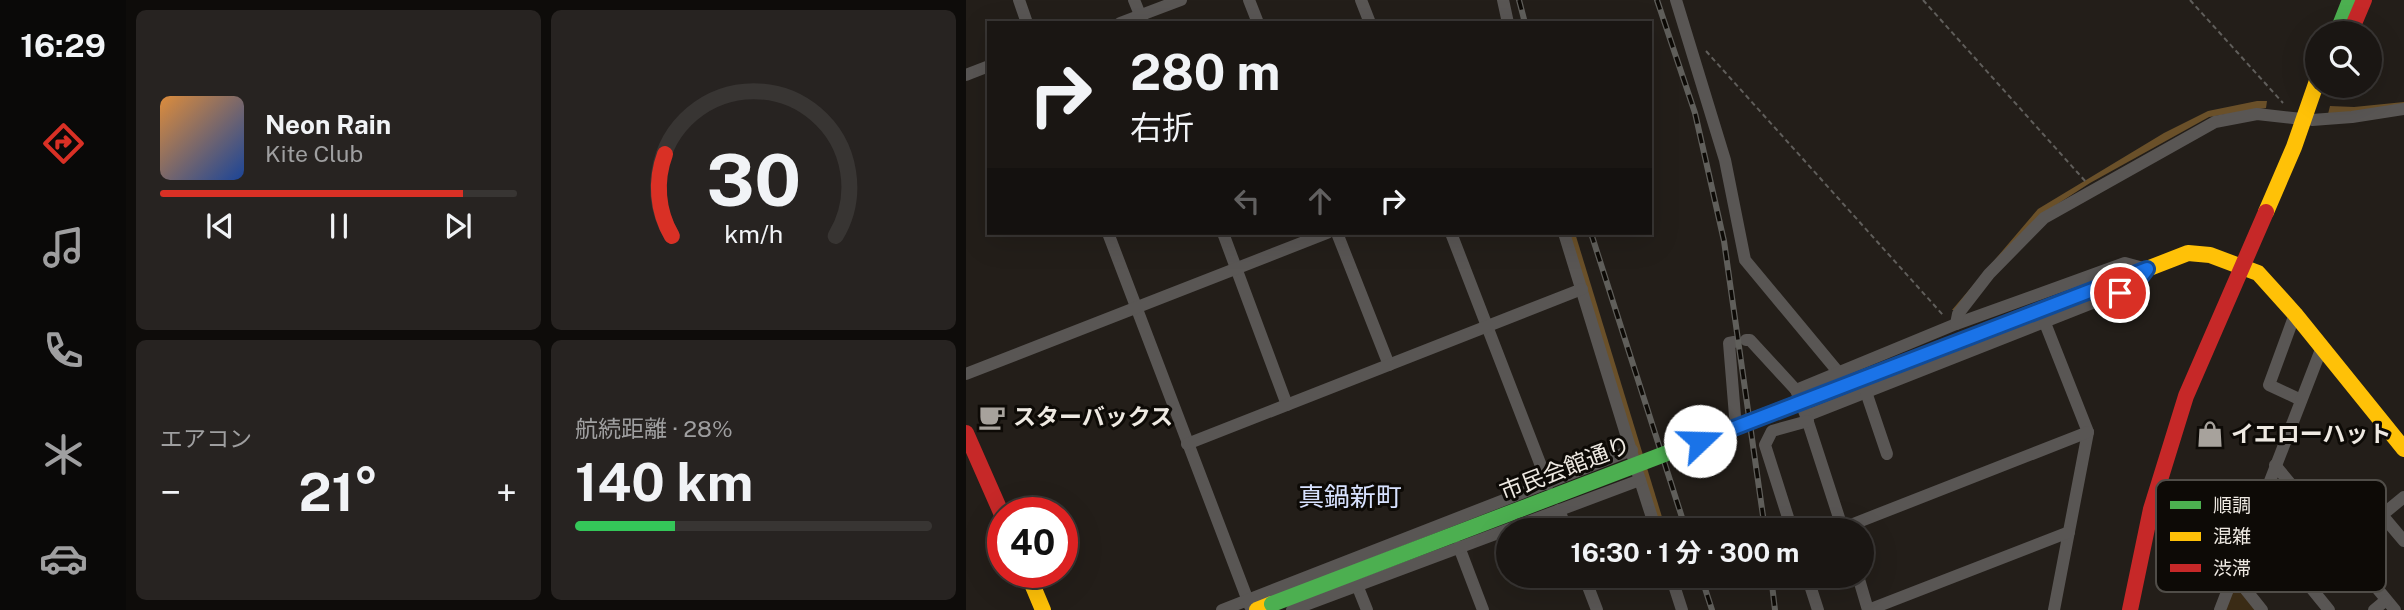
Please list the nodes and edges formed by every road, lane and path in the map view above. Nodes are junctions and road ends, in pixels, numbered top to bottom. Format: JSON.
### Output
{"nodes":[{"id":1,"x":1019,"y":0,"type":"edge"},
{"id":2,"x":1134,"y":0,"type":"edge"},
{"id":3,"x":1181,"y":0,"type":"edge"},
{"id":4,"x":1249,"y":0,"type":"edge"},
{"id":5,"x":1361,"y":0,"type":"edge"},
{"id":6,"x":1503,"y":0,"type":"edge"},
{"id":7,"x":1676,"y":0,"type":"edge"},
{"id":8,"x":1923,"y":0,"type":"edge"},
{"id":9,"x":2190,"y":0,"type":"edge"},
{"id":10,"x":2350,"y":0,"type":"edge"},
{"id":11,"x":2364,"y":0,"type":"edge"},
{"id":12,"x":1142,"y":19,"type":"edge"},
{"id":13,"x":1026,"y":21,"type":"edge"},
{"id":14,"x":1257,"y":21,"type":"edge"},
{"id":15,"x":1369,"y":21,"type":"edge"},
{"id":16,"x":1508,"y":21,"type":"edge"},
{"id":17,"x":2342,"y":21,"type":"edge"},
{"id":18,"x":2355,"y":21,"type":"edge"},
{"id":19,"x":1688,"y":38,"type":"junction"},
{"id":20,"x":987,"y":67,"type":"edge"},
{"id":21,"x":966,"y":75,"type":"edge"},
{"id":22,"x":2311,"y":98,"type":"edge"},
{"id":23,"x":2319,"y":98,"type":"edge"},
{"id":24,"x":2404,"y":109,"type":"edge"},
{"id":25,"x":2303,"y":119,"type":"junction"},
{"id":26,"x":2094,"y":191,"type":"junction"},
{"id":27,"x":1109,"y":235,"type":"edge"},
{"id":28,"x":1224,"y":235,"type":"edge"},
{"id":29,"x":1322,"y":235,"type":"edge"},
{"id":30,"x":1338,"y":235,"type":"edge"},
{"id":31,"x":1452,"y":235,"type":"edge"},
{"id":32,"x":1565,"y":235,"type":"edge"},
{"id":33,"x":2244,"y":267,"type":"junction"},
{"id":34,"x":1236,"y":269,"type":"junction"},
{"id":35,"x":2147,"y":269,"type":"junction"},
{"id":36,"x":1582,"y":289,"type":"junction"},
{"id":37,"x":1136,"y":307,"type":"junction"},
{"id":38,"x":2295,"y":314,"type":"junction"},
{"id":39,"x":2045,"y":323,"type":"junction"},
{"id":40,"x":1954,"y":325,"type":"junction"},
{"id":41,"x":1489,"y":326,"type":"junction"},
{"id":42,"x":2322,"y":347,"type":"junction"},
{"id":43,"x":1389,"y":365,"type":"junction"},
{"id":44,"x":966,"y":373,"type":"edge"},
{"id":45,"x":1839,"y":373,"type":"junction"},
{"id":46,"x":1796,"y":390,"type":"junction"},
{"id":47,"x":1866,"y":392,"type":"junction"},
{"id":48,"x":2301,"y":400,"type":"junction"},
{"id":49,"x":1287,"y":405,"type":"junction"},
{"id":50,"x":1735,"y":416,"type":"dead end"},
{"id":51,"x":1807,"y":418,"type":"junction"},
{"id":52,"x":2088,"y":432,"type":"junction"},
{"id":53,"x":966,"y":433,"type":"edge"},
{"id":54,"x":1187,"y":444,"type":"junction"},
{"id":55,"x":2404,"y":449,"type":"edge"},
{"id":56,"x":1632,"y":450,"type":"junction"},
{"id":57,"x":1887,"y":454,"type":"dead end"},
{"id":58,"x":2275,"y":465,"type":"junction"},
{"id":59,"x":1640,"y":480,"type":"junction"},
{"id":60,"x":2159,"y":480,"type":"edge"},
{"id":61,"x":2269,"y":480,"type":"edge"},
{"id":62,"x":2287,"y":480,"type":"edge"},
{"id":63,"x":1548,"y":484,"type":"junction"},
{"id":64,"x":2156,"y":492,"type":"edge"},
{"id":65,"x":994,"y":497,"type":"edge"},
{"id":66,"x":2404,"y":497,"type":"edge"},
{"id":67,"x":1559,"y":510,"type":"junction"},
{"id":68,"x":2386,"y":511,"type":"edge"},
{"id":69,"x":1562,"y":518,"type":"edge"},
{"id":70,"x":1652,"y":518,"type":"edge"},
{"id":71,"x":1788,"y":518,"type":"edge"},
{"id":72,"x":1839,"y":518,"type":"edge"},
{"id":73,"x":1871,"y":518,"type":"edge"},
{"id":74,"x":2386,"y":519,"type":"edge"},
{"id":75,"x":2069,"y":532,"type":"junction"},
{"id":76,"x":2404,"y":541,"type":"edge"},
{"id":77,"x":1459,"y":547,"type":"junction"},
{"id":78,"x":1357,"y":585,"type":"junction"},
{"id":79,"x":1034,"y":588,"type":"edge"},
{"id":80,"x":1589,"y":588,"type":"edge"},
{"id":81,"x":1675,"y":588,"type":"edge"},
{"id":82,"x":1811,"y":588,"type":"edge"},
{"id":83,"x":1862,"y":588,"type":"edge"},
{"id":84,"x":2227,"y":592,"type":"edge"},
{"id":85,"x":2248,"y":592,"type":"edge"},
{"id":86,"x":2314,"y":592,"type":"edge"},
{"id":87,"x":2391,"y":605,"type":"edge"},
{"id":88,"x":1257,"y":606,"type":"edge"},
{"id":89,"x":1043,"y":610,"type":"edge"},
{"id":90,"x":1222,"y":610,"type":"edge"},
{"id":91,"x":1292,"y":610,"type":"edge"},
{"id":92,"x":1367,"y":610,"type":"edge"},
{"id":93,"x":1483,"y":610,"type":"edge"},
{"id":94,"x":1597,"y":610,"type":"edge"},
{"id":95,"x":1682,"y":610,"type":"edge"},
{"id":96,"x":1818,"y":610,"type":"edge"},
{"id":97,"x":1868,"y":610,"type":"edge"},
{"id":98,"x":2054,"y":610,"type":"edge"},
{"id":99,"x":2130,"y":610,"type":"edge"},
{"id":100,"x":2220,"y":610,"type":"edge"},
{"id":101,"x":2262,"y":610,"type":"edge"},
{"id":102,"x":2329,"y":610,"type":"edge"},
{"id":103,"x":2374,"y":610,"type":"edge"}],
"edges":[{"from":1,"to":13,"type":"street"},
{"from":2,"to":12,"type":"street"},
{"from":3,"to":12,"type":"street"},
{"from":4,"to":14,"type":"street"},
{"from":5,"to":15,"type":"street"},
{"from":6,"to":16,"type":"street"},
{"from":7,"to":19,"type":"street"},
{"from":8,"to":26,"type":"path"},
{"from":9,"to":25,"type":"path"},
{"from":10,"to":17,"type":"street"},
{"from":11,"to":18,"type":"street"},
{"from":19,"to":40,"type":"path"},
{"from":19,"to":45,"type":"street"},
{"from":20,"to":21,"type":"street"},
{"from":22,"to":25,"type":"street"},
{"from":23,"to":25,"type":"street"},
{"from":24,"to":25,"type":"street"},
{"from":25,"to":26,"type":"street"},
{"from":25,"to":33,"type":"street"},
{"from":26,"to":40,"type":"street"},
{"from":27,"to":37,"type":"street"},
{"from":28,"to":34,"type":"street"},
{"from":29,"to":34,"type":"street"},
{"from":30,"to":43,"type":"street"},
{"from":31,"to":41,"type":"street"},
{"from":32,"to":36,"type":"street"},
{"from":33,"to":35,"type":"street","name":"市民会館通り"},
{"from":33,"to":38,"type":"street","name":"市民会館通り"},
{"from":33,"to":60,"type":"street"},
{"from":34,"to":37,"type":"street"},
{"from":34,"to":49,"type":"street"},
{"from":35,"to":39,"type":"street"},
{"from":35,"to":40,"type":"street"},
{"from":35,"to":88,"type":"street","name":"市民会館通り","bridge":true},
{"from":36,"to":41,"type":"street"},
{"from":36,"to":56,"type":"street"},
{"from":37,"to":44,"type":"street"},
{"from":37,"to":54,"type":"street"},
{"from":38,"to":42,"type":"street","name":"市民会館通り"},
{"from":38,"to":48,"type":"street"},
{"from":39,"to":47,"type":"street"},
{"from":39,"to":52,"type":"street"},
{"from":40,"to":45,"type":"street"},
{"from":41,"to":43,"type":"street"},
{"from":41,"to":63,"type":"street"},
{"from":42,"to":48,"type":"street"},
{"from":42,"to":55,"type":"street","name":"市民会館通り"},
{"from":43,"to":49,"type":"street"},
{"from":45,"to":46,"type":"street"},
{"from":46,"to":50,"type":"street"},
{"from":46,"to":51,"type":"street"},
{"from":47,"to":51,"type":"street"},
{"from":47,"to":57,"type":"street"},
{"from":48,"to":58,"type":"street"},
{"from":49,"to":54,"type":"street"},
{"from":51,"to":71,"type":"street"},
{"from":51,"to":72,"type":"street"},
{"from":52,"to":73,"type":"street"},
{"from":52,"to":75,"type":"street"},
{"from":53,"to":65,"type":"street"},
{"from":54,"to":88,"type":"street"},
{"from":56,"to":59,"type":"street"},
{"from":56,"to":63,"type":"street"},
{"from":58,"to":61,"type":"street"},
{"from":58,"to":62,"type":"street"},
{"from":59,"to":67,"type":"street"},
{"from":59,"to":70,"type":"street"},
{"from":63,"to":88,"type":"street"},
{"from":64,"to":99,"type":"street"},
{"from":66,"to":68,"type":"street"},
{"from":67,"to":69,"type":"street"},
{"from":67,"to":77,"type":"street"},
{"from":74,"to":76,"type":"street"},
{"from":75,"to":97,"type":"street"},
{"from":75,"to":98,"type":"street"},
{"from":77,"to":78,"type":"street"},
{"from":77,"to":93,"type":"street"},
{"from":78,"to":91,"type":"street"},
{"from":78,"to":92,"type":"street"},
{"from":79,"to":89,"type":"street"},
{"from":80,"to":94,"type":"street"},
{"from":81,"to":95,"type":"street"},
{"from":82,"to":96,"type":"street"},
{"from":83,"to":97,"type":"street"},
{"from":84,"to":100,"type":"street"},
{"from":85,"to":101,"type":"street"},
{"from":86,"to":102,"type":"street"},
{"from":87,"to":103,"type":"street"},
{"from":88,"to":90,"type":"street"}]}
